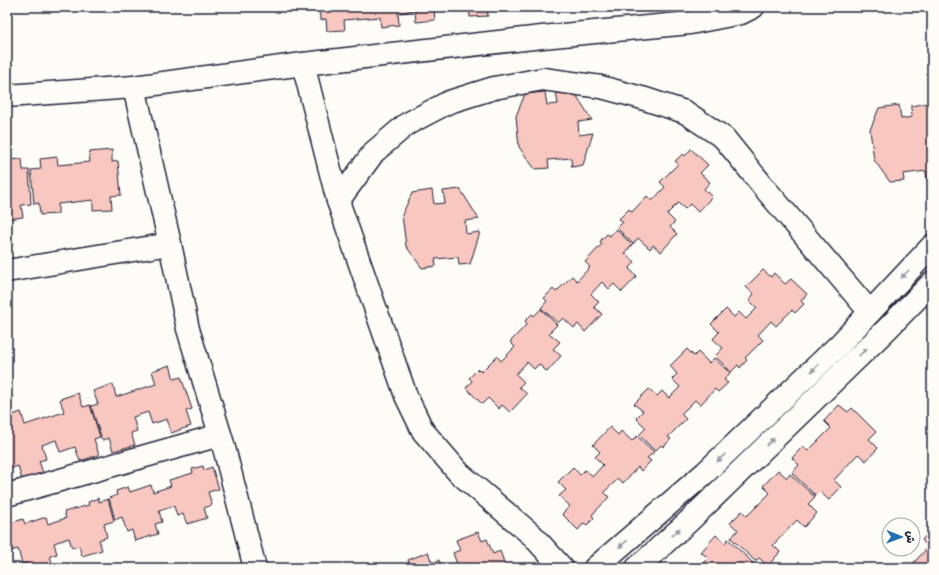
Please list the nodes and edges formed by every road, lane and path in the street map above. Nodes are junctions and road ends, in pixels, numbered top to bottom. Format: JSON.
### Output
{"nodes":[{"id":1,"x":690,"y":7,"type":"edge"},
{"id":2,"x":753,"y":7,"type":"edge"},
{"id":3,"x":673,"y":24,"type":"junction"},
{"id":4,"x":303,"y":64,"type":"junction"},
{"id":5,"x":134,"y":87,"type":"junction"},
{"id":6,"x":7,"y":96,"type":"edge"},
{"id":7,"x":338,"y":201,"type":"junction"},
{"id":8,"x":170,"y":244,"type":"junction"},
{"id":9,"x":932,"y":246,"type":"edge"},
{"id":10,"x":7,"y":271,"type":"edge"},
{"id":11,"x":932,"y":283,"type":"edge"},
{"id":12,"x":870,"y":312,"type":"junction"},
{"id":13,"x":220,"y":435,"type":"junction"},
{"id":14,"x":7,"y":495,"type":"edge"},
{"id":15,"x":250,"y":567,"type":"edge"},
{"id":16,"x":562,"y":568,"type":"edge"},
{"id":17,"x":595,"y":568,"type":"edge"},
{"id":18,"x":637,"y":568,"type":"edge"}],
"edges":[{"from":1,"to":3,"type":"street"},
{"from":2,"to":3,"type":"street"},
{"from":3,"to":4,"type":"street"},
{"from":4,"to":5,"type":"street"},
{"from":4,"to":7,"type":"street"},
{"from":5,"to":6,"type":"street"},
{"from":5,"to":8,"type":"street"},
{"from":7,"to":12,"type":"street"},
{"from":7,"to":16,"type":"street"},
{"from":8,"to":10,"type":"street"},
{"from":8,"to":13,"type":"street"},
{"from":9,"to":12,"type":"street","one_way":true},
{"from":18,"to":11,"type":"street","one_way":true},
{"from":12,"to":17,"type":"street","one_way":true},
{"from":13,"to":14,"type":"street"},
{"from":13,"to":15,"type":"street"}]}
